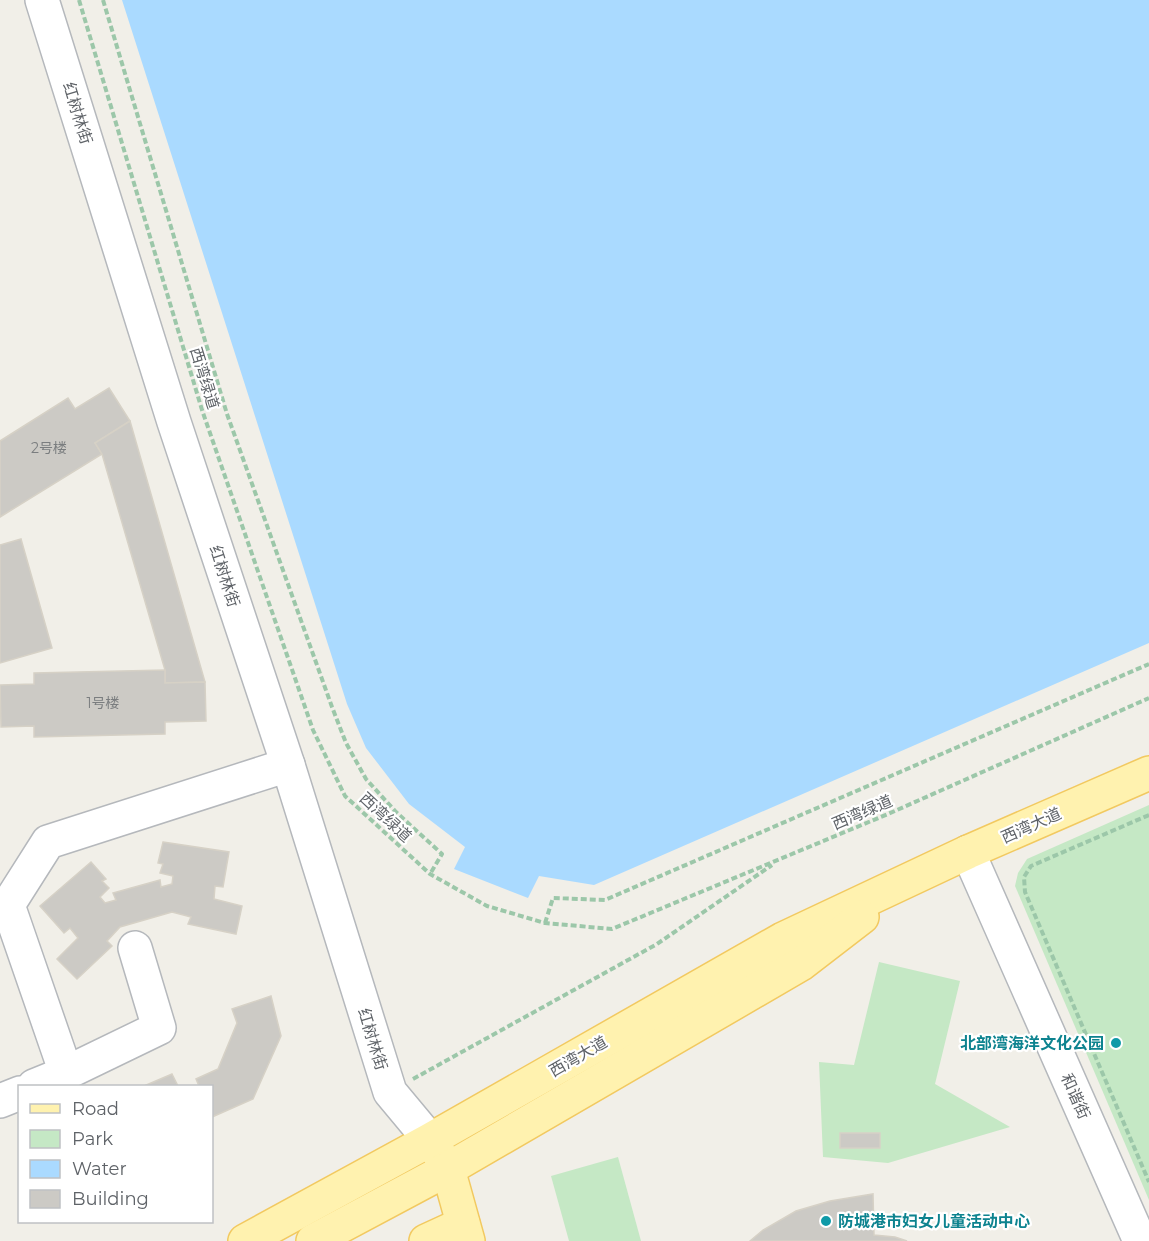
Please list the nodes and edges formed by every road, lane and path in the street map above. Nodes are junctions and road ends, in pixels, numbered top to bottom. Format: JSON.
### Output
{"nodes":[{"id":1,"x":42,"y":0,"type":"edge"},
{"id":2,"x":79,"y":0,"type":"edge"},
{"id":3,"x":103,"y":0,"type":"edge"},
{"id":4,"x":1149,"y":664,"type":"edge"},
{"id":5,"x":1149,"y":698,"type":"edge"},
{"id":6,"x":288,"y":765,"type":"junction"},
{"id":7,"x":1149,"y":773,"type":"edge"},
{"id":8,"x":1149,"y":815,"type":"edge"},
{"id":9,"x":968,"y":852,"type":"junction"},
{"id":10,"x":780,"y":859,"type":"junction"},
{"id":11,"x":430,"y":874,"type":"junction"},
{"id":12,"x":913,"y":878,"type":"junction"},
{"id":13,"x":545,"y":923,"type":"junction"},
{"id":14,"x":135,"y":948,"type":"dead end"},
{"id":15,"x":66,"y":1073,"type":"junction"},
{"id":16,"x":36,"y":1085,"type":"edge"},
{"id":17,"x":390,"y":1092,"type":"junction"},
{"id":18,"x":18,"y":1094,"type":"edge"},
{"id":19,"x":0,"y":1101,"type":"edge"},
{"id":20,"x":430,"y":1140,"type":"junction"},
{"id":21,"x":448,"y":1169,"type":"junction"},
{"id":22,"x":1149,"y":1182,"type":"edge"},
{"id":23,"x":466,"y":1232,"type":"edge"},
{"id":24,"x":245,"y":1241,"type":"edge"},
{"id":25,"x":314,"y":1241,"type":"edge"},
{"id":26,"x":426,"y":1241,"type":"edge"},
{"id":27,"x":1140,"y":1241,"type":"edge"}],
"edges":[{"from":1,"to":6,"type":"street","name":"红树林街"},
{"from":2,"to":11,"type":"path","name":"西湾绿道"},
{"from":3,"to":11,"type":"path"},
{"from":4,"to":13,"type":"path"},
{"from":5,"to":10,"type":"path","name":"西湾绿道"},
{"from":6,"to":15,"type":"street"},
{"from":6,"to":17,"type":"street","name":"红树林街"},
{"from":7,"to":9,"type":"main road","name":"西湾大道"},
{"from":8,"to":22,"type":"path"},
{"from":9,"to":12,"type":"main road","name":"西湾大道"},
{"from":9,"to":27,"type":"street","name":"和谐街"},
{"from":10,"to":13,"type":"path","name":"西湾绿道"},
{"from":10,"to":17,"type":"path"},
{"from":11,"to":13,"type":"path","name":"西湾绿道"},
{"from":12,"to":20,"type":"main road","name":"西湾大道"},
{"from":12,"to":21,"type":"main road","name":"西湾大道"},
{"from":14,"to":15,"type":"street"},
{"from":15,"to":16,"type":"street"},
{"from":17,"to":20,"type":"street","name":"红树林街"},
{"from":18,"to":19,"type":"street"},
{"from":20,"to":21,"type":"main road"},
{"from":20,"to":24,"type":"main road","name":"西湾大道"},
{"from":21,"to":23,"type":"main road"},
{"from":21,"to":25,"type":"main road","name":"西湾大道"},
{"from":23,"to":26,"type":"main road"}]}
